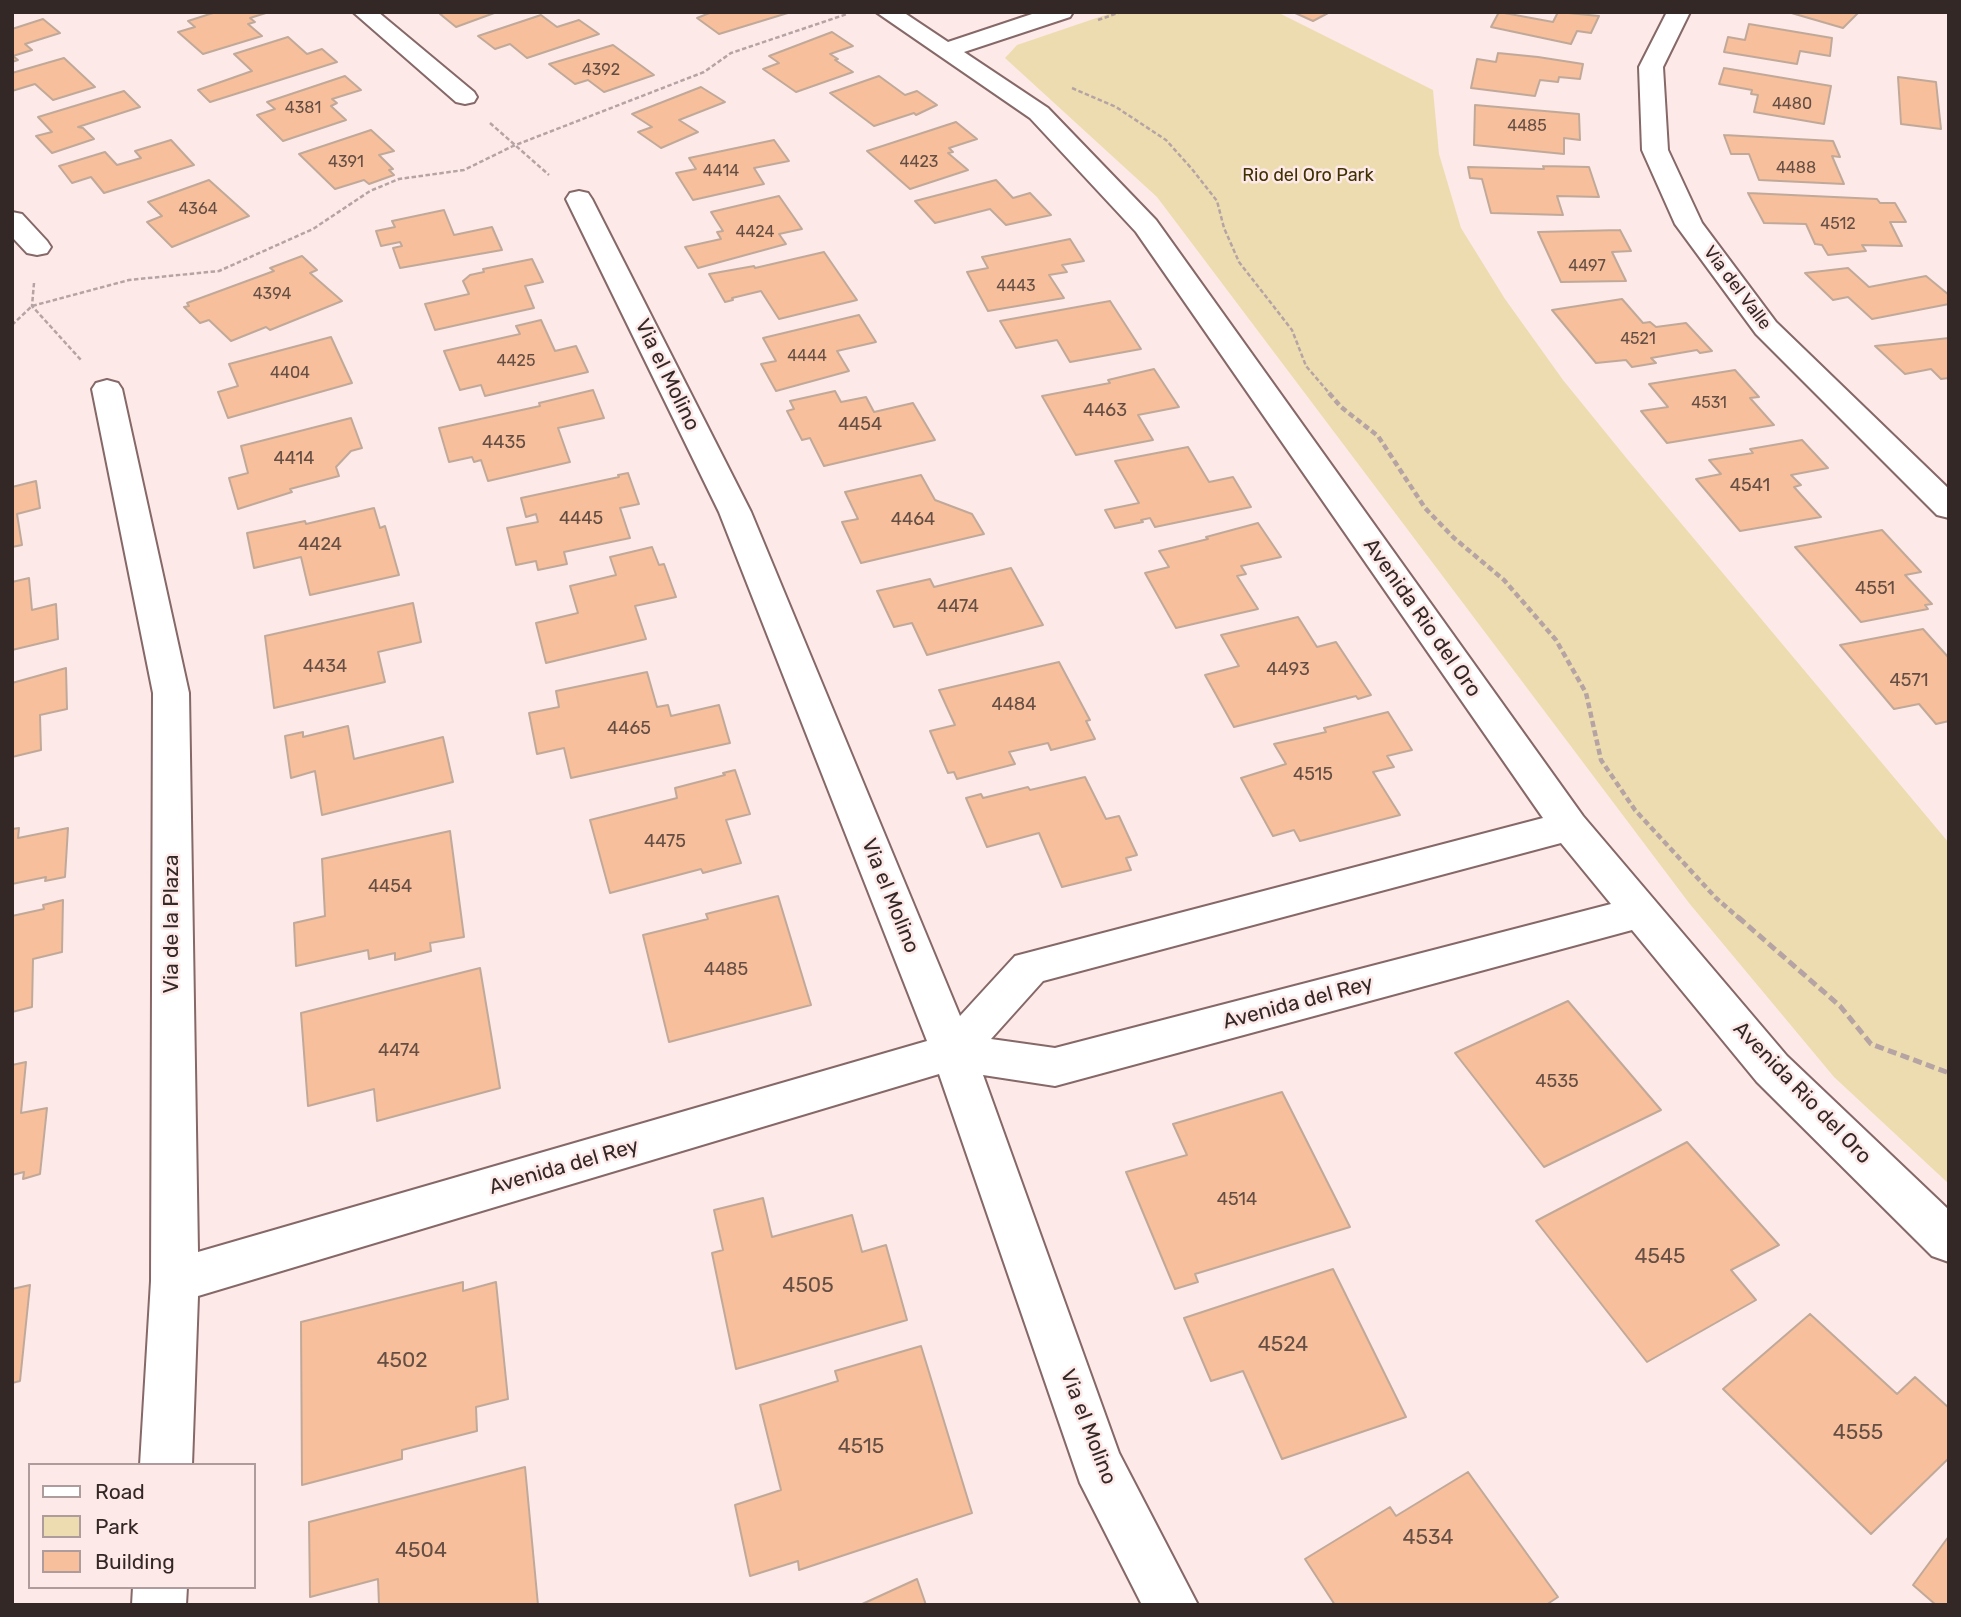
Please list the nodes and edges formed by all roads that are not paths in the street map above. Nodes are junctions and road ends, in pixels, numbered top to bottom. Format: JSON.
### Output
{"nodes":[{"id":1,"x":365,"y":12,"type":"edge"},
{"id":2,"x":887,"y":12,"type":"edge"},
{"id":3,"x":1062,"y":12,"type":"edge"},
{"id":4,"x":1679,"y":12,"type":"edge"},
{"id":5,"x":947,"y":50,"type":"junction"},
{"id":6,"x":465,"y":97,"type":"road end"},
{"id":7,"x":579,"y":199,"type":"road end"},
{"id":8,"x":12,"y":220,"type":"edge"},
{"id":9,"x":37,"y":247,"type":"road end"},
{"id":10,"x":107,"y":388,"type":"road end"},
{"id":11,"x":1949,"y":508,"type":"edge"},
{"id":12,"x":1569,"y":826,"type":"junction"},
{"id":13,"x":1641,"y":912,"type":"junction"},
{"id":14,"x":953,"y":1052,"type":"junction"},
{"id":15,"x":1949,"y":1241,"type":"edge"},
{"id":16,"x":175,"y":1281,"type":"junction"},
{"id":17,"x":166,"y":1463,"type":"edge"},
{"id":18,"x":1171,"y":1605,"type":"edge"}],
"edges":[{"from":1,"to":6,"type":"street"},
{"from":2,"to":5,"type":"street","name":"Avenida Rio del Oro"},
{"from":3,"to":5,"type":"street"},
{"from":4,"to":11,"type":"street","name":"Via del Valle"},
{"from":5,"to":12,"type":"street","name":"Avenida Rio del Oro"},
{"from":7,"to":14,"type":"street","name":"Via el Molino"},
{"from":8,"to":9,"type":"street"},
{"from":10,"to":16,"type":"street","name":"Via de la Plaza"},
{"from":12,"to":13,"type":"street","name":"Avenida Rio del Oro"},
{"from":12,"to":14,"type":"street"},
{"from":13,"to":14,"type":"street","name":"Avenida del Rey"},
{"from":13,"to":15,"type":"street","name":"Avenida Rio del Oro"},
{"from":14,"to":16,"type":"street","name":"Avenida del Rey"},
{"from":14,"to":18,"type":"street","name":"Via el Molino"},
{"from":16,"to":17,"type":"street","name":"Via de la Plaza"}]}
